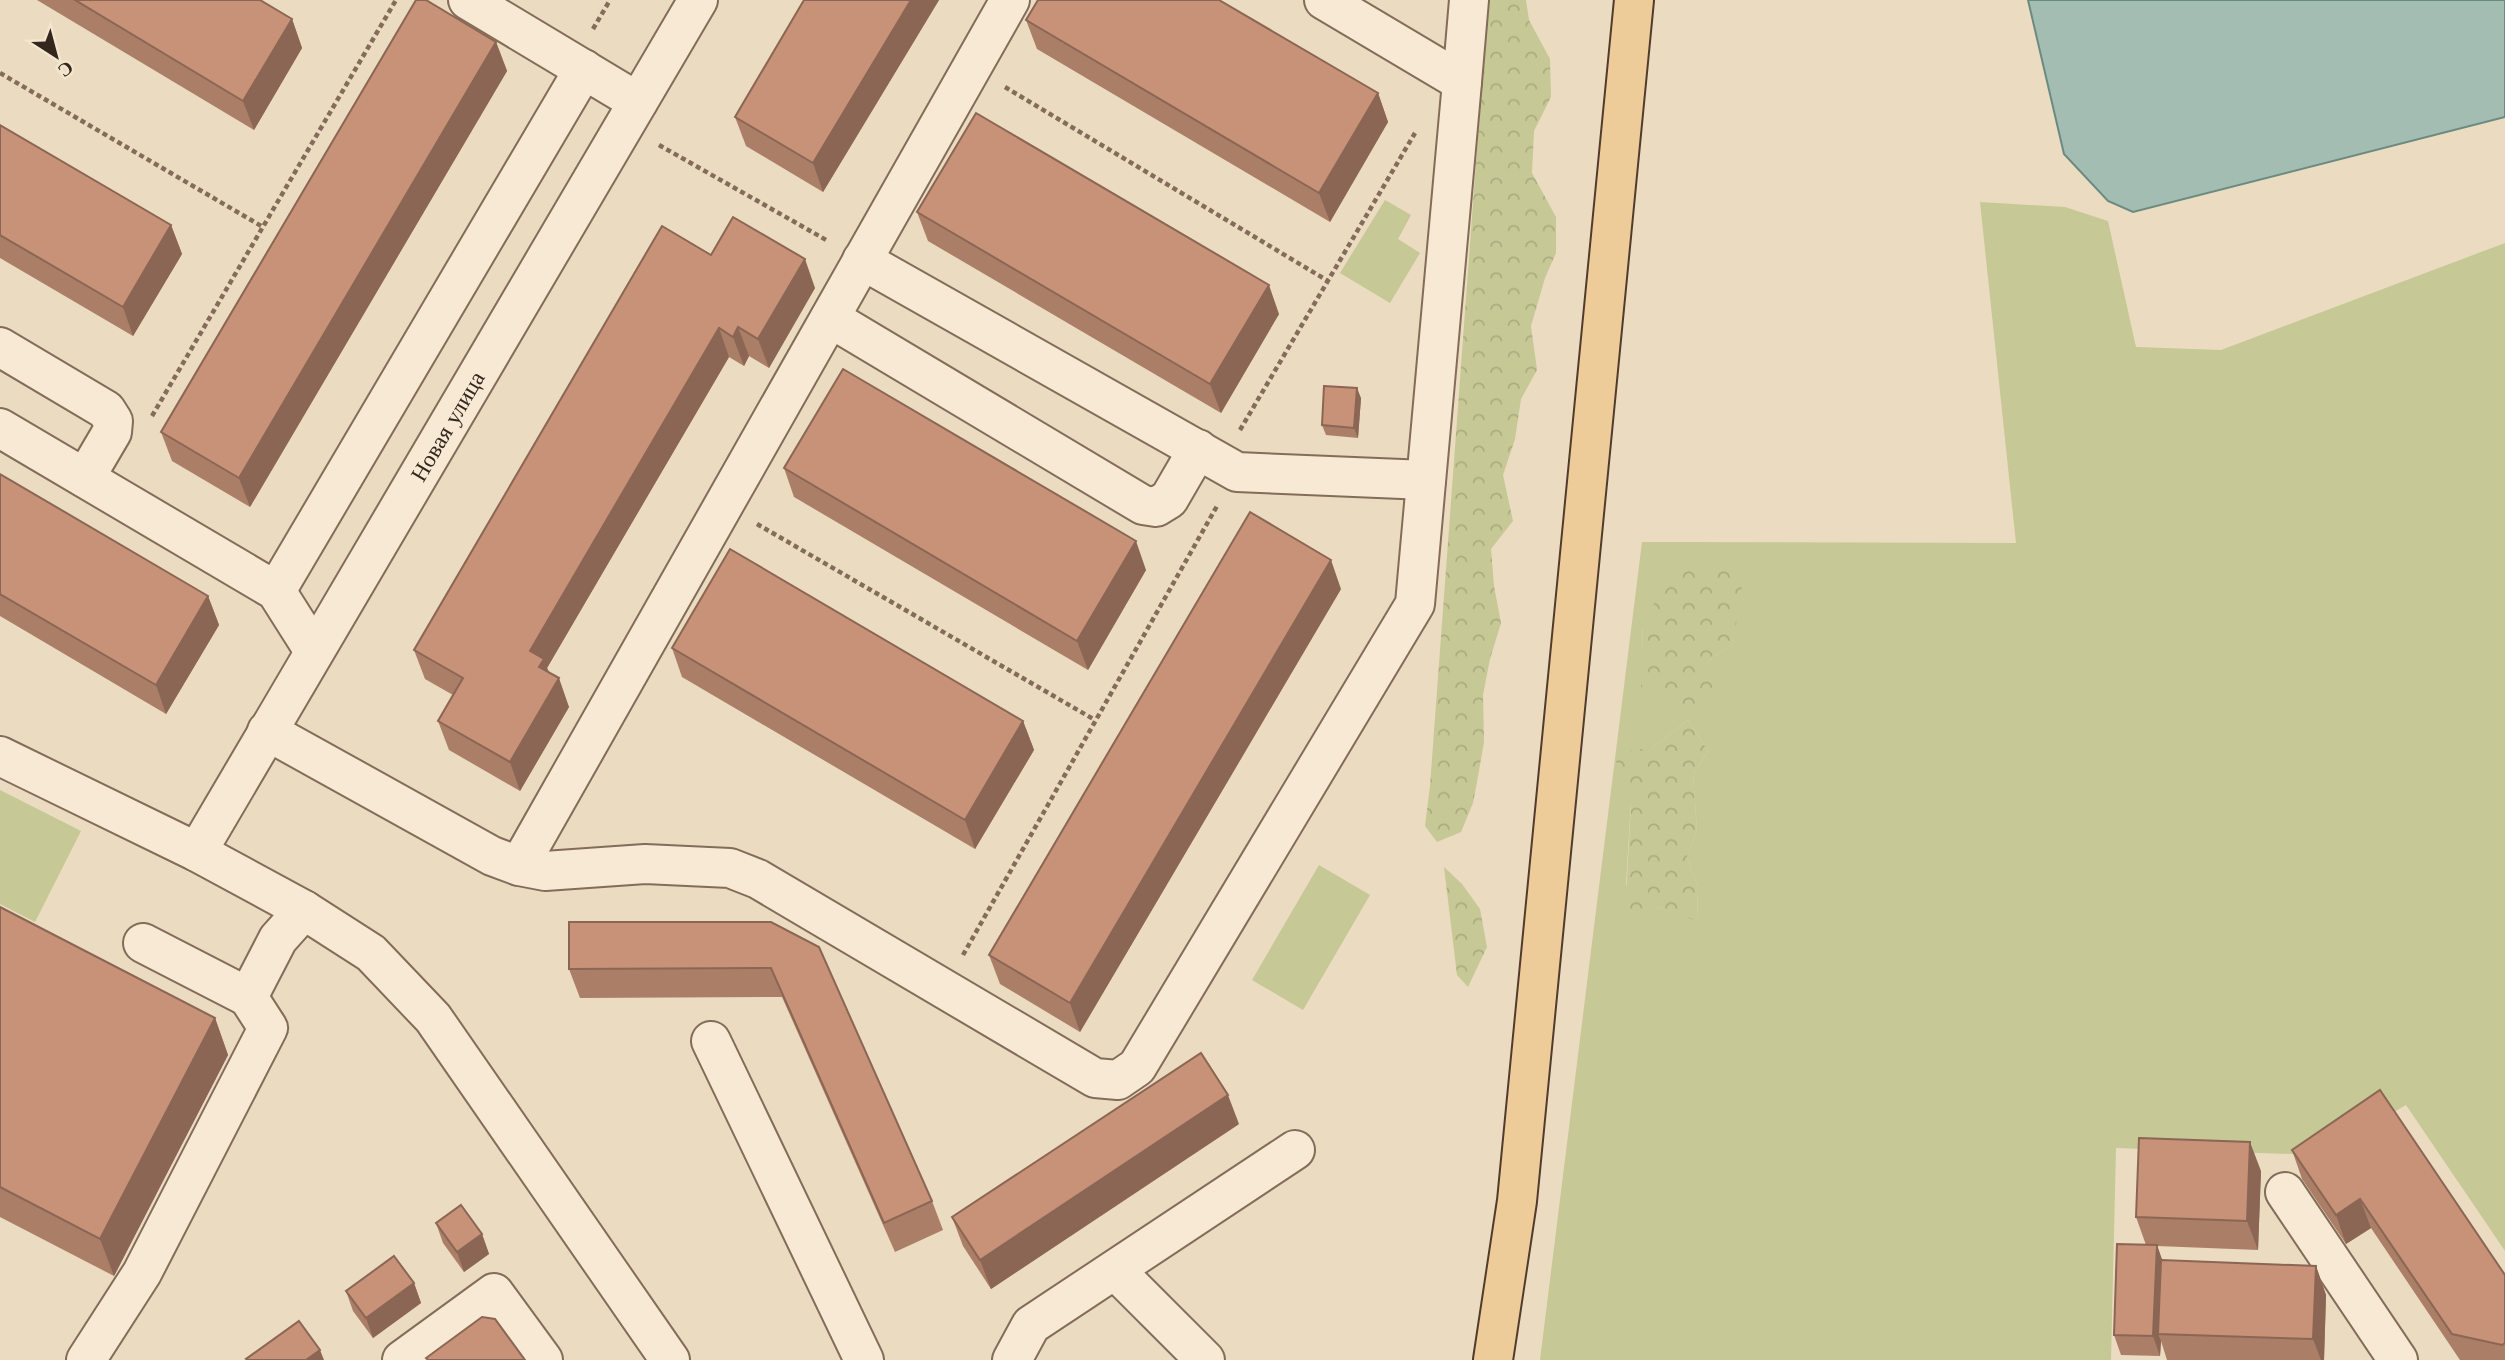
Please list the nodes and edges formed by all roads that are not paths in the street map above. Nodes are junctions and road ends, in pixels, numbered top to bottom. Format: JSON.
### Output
{"nodes":[{"id":1,"x":468,"y":0,"type":"edge"},
{"id":2,"x":698,"y":0,"type":"edge"},
{"id":3,"x":1010,"y":0,"type":"edge"},
{"id":4,"x":1324,"y":0,"type":"edge"},
{"id":5,"x":1469,"y":0,"type":"edge"},
{"id":6,"x":1634,"y":0,"type":"edge"},
{"id":7,"x":584,"y":69,"type":"junction"},
{"id":8,"x":1462,"y":82,"type":"junction"},
{"id":9,"x":631,"y":114,"type":"junction"},
{"id":10,"x":862,"y":260,"type":"junction"},
{"id":11,"x":830,"y":318,"type":"junction"},
{"id":12,"x":0,"y":347,"type":"edge"},
{"id":13,"x":0,"y":428,"type":"edge"},
{"id":14,"x":1198,"y":449,"type":"junction"},
{"id":15,"x":85,"y":478,"type":"junction"},
{"id":16,"x":1426,"y":480,"type":"junction"},
{"id":17,"x":276,"y":591,"type":"junction"},
{"id":18,"x":314,"y":651,"type":"junction"},
{"id":19,"x":267,"y":731,"type":"junction"},
{"id":20,"x":0,"y":756,"type":"edge"},
{"id":21,"x":197,"y":852,"type":"junction"},
{"id":22,"x":519,"y":866,"type":"junction"},
{"id":23,"x":304,"y":910,"type":"junction"},
{"id":24,"x":143,"y":943,"type":"dead end"},
{"id":25,"x":248,"y":997,"type":"junction"},
{"id":26,"x":711,"y":1041,"type":"dead end"},
{"id":27,"x":1296,"y":1150,"type":"dead end"},
{"id":28,"x":2285,"y":1192,"type":"dead end"},
{"id":29,"x":1115,"y":1270,"type":"junction"},
{"id":30,"x":86,"y":1360,"type":"edge"},
{"id":31,"x":402,"y":1360,"type":"edge"},
{"id":32,"x":543,"y":1360,"type":"edge"},
{"id":33,"x":670,"y":1360,"type":"edge"},
{"id":34,"x":864,"y":1360,"type":"edge"},
{"id":35,"x":1012,"y":1360,"type":"edge"},
{"id":36,"x":1205,"y":1360,"type":"edge"},
{"id":37,"x":1493,"y":1360,"type":"edge"},
{"id":38,"x":2398,"y":1360,"type":"edge"}],
"edges":[{"from":1,"to":7,"type":"street"},
{"from":2,"to":9,"type":"street","name":"Новая улица"},
{"from":3,"to":10,"type":"street"},
{"from":4,"to":8,"type":"street"},
{"from":5,"to":8,"type":"street"},
{"from":6,"to":37,"type":"main road"},
{"from":7,"to":9,"type":"street"},
{"from":7,"to":17,"type":"street"},
{"from":8,"to":16,"type":"street"},
{"from":9,"to":18,"type":"street","name":"Новая улица"},
{"from":10,"to":11,"type":"street"},
{"from":10,"to":14,"type":"street"},
{"from":11,"to":14,"type":"street"},
{"from":11,"to":22,"type":"street"},
{"from":12,"to":15,"type":"street"},
{"from":13,"to":15,"type":"street"},
{"from":14,"to":16,"type":"street"},
{"from":15,"to":17,"type":"street"},
{"from":16,"to":22,"type":"street"},
{"from":17,"to":18,"type":"street"},
{"from":18,"to":19,"type":"street","name":"Новая улица"},
{"from":19,"to":21,"type":"street","name":"Новая улица"},
{"from":19,"to":22,"type":"street"},
{"from":20,"to":21,"type":"street"},
{"from":21,"to":23,"type":"street"},
{"from":23,"to":25,"type":"street"},
{"from":23,"to":33,"type":"street"},
{"from":24,"to":25,"type":"street"},
{"from":25,"to":30,"type":"street"},
{"from":26,"to":34,"type":"street"},
{"from":27,"to":29,"type":"street"},
{"from":28,"to":38,"type":"street"},
{"from":29,"to":35,"type":"street"},
{"from":29,"to":36,"type":"street"},
{"from":31,"to":32,"type":"street"}]}
